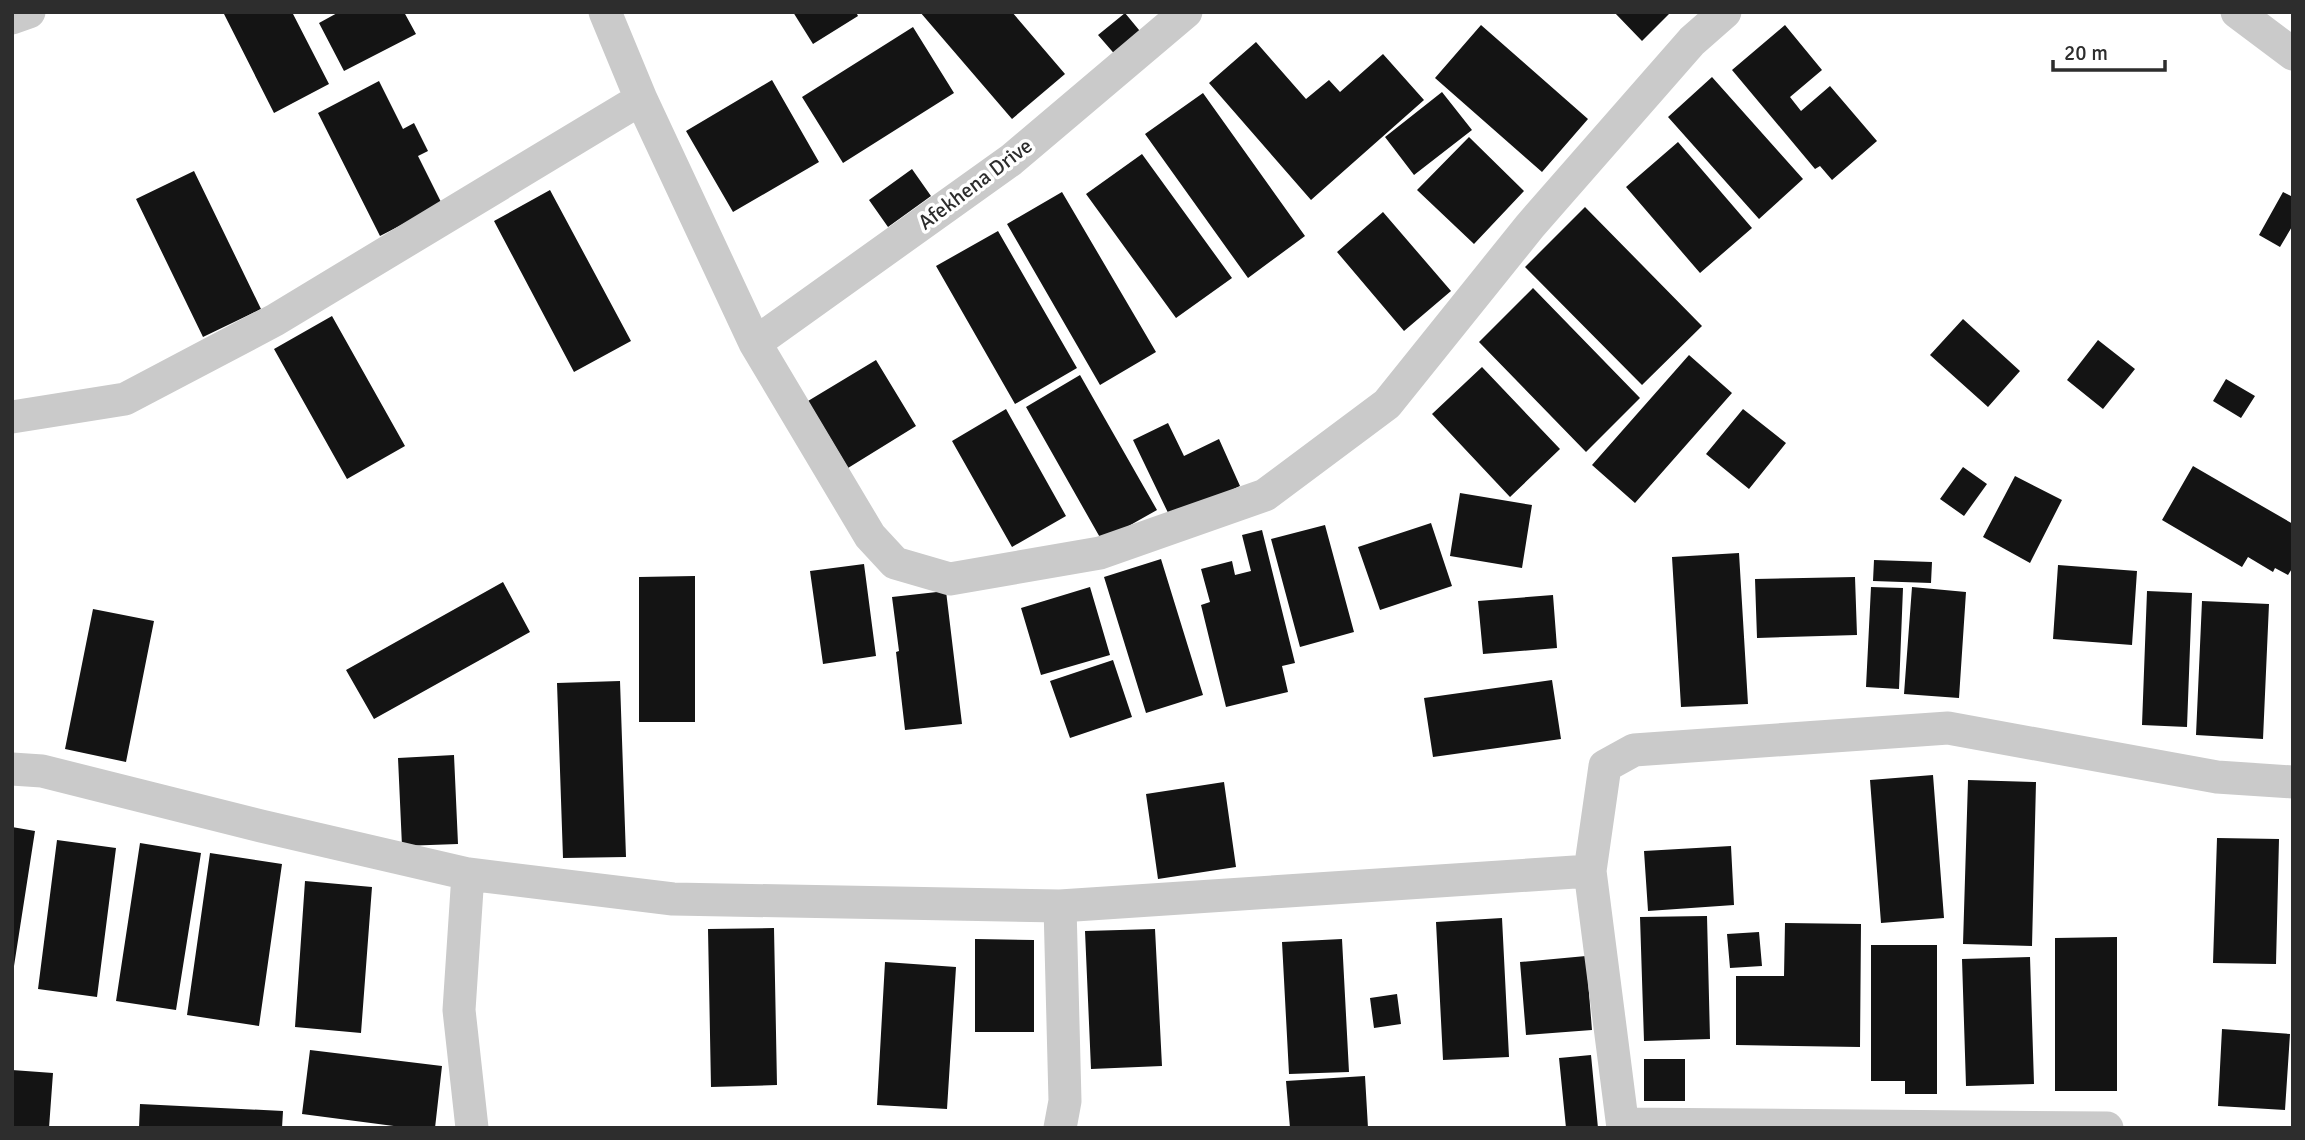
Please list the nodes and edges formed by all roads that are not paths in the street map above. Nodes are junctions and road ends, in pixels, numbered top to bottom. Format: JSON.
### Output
{"nodes":[{"id":1,"x":29,"y":12,"type":"edge"},
{"id":2,"x":605,"y":12,"type":"edge"},
{"id":3,"x":1186,"y":12,"type":"edge"},
{"id":4,"x":1725,"y":12,"type":"edge"},
{"id":5,"x":2237,"y":12,"type":"edge"},
{"id":6,"x":12,"y":18,"type":"edge"},
{"id":7,"x":2293,"y":54,"type":"edge"},
{"id":8,"x":641,"y":99,"type":"junction"},
{"id":9,"x":755,"y":343,"type":"junction"},
{"id":10,"x":12,"y":417,"type":"edge"},
{"id":11,"x":12,"y":769,"type":"edge"},
{"id":12,"x":2293,"y":782,"type":"edge"},
{"id":13,"x":1590,"y":871,"type":"junction"},
{"id":14,"x":468,"y":874,"type":"junction"},
{"id":15,"x":1060,"y":906,"type":"junction"},
{"id":16,"x":1623,"y":1126,"type":"edge"},
{"id":17,"x":472,"y":1128,"type":"edge"},
{"id":18,"x":1060,"y":1128,"type":"edge"},
{"id":19,"x":2107,"y":1128,"type":"edge"}],
"edges":[{"from":1,"to":6,"type":"street"},
{"from":2,"to":8,"type":"street"},
{"from":3,"to":9,"type":"street","name":"Afekhena Drive"},
{"from":4,"to":9,"type":"street"},
{"from":5,"to":7,"type":"street"},
{"from":8,"to":9,"type":"street"},
{"from":8,"to":10,"type":"street"},
{"from":11,"to":14,"type":"street"},
{"from":12,"to":13,"type":"street"},
{"from":13,"to":15,"type":"street"},
{"from":13,"to":16,"type":"street"},
{"from":14,"to":15,"type":"street"},
{"from":14,"to":17,"type":"street"},
{"from":15,"to":18,"type":"street"},
{"from":16,"to":19,"type":"street"}]}
